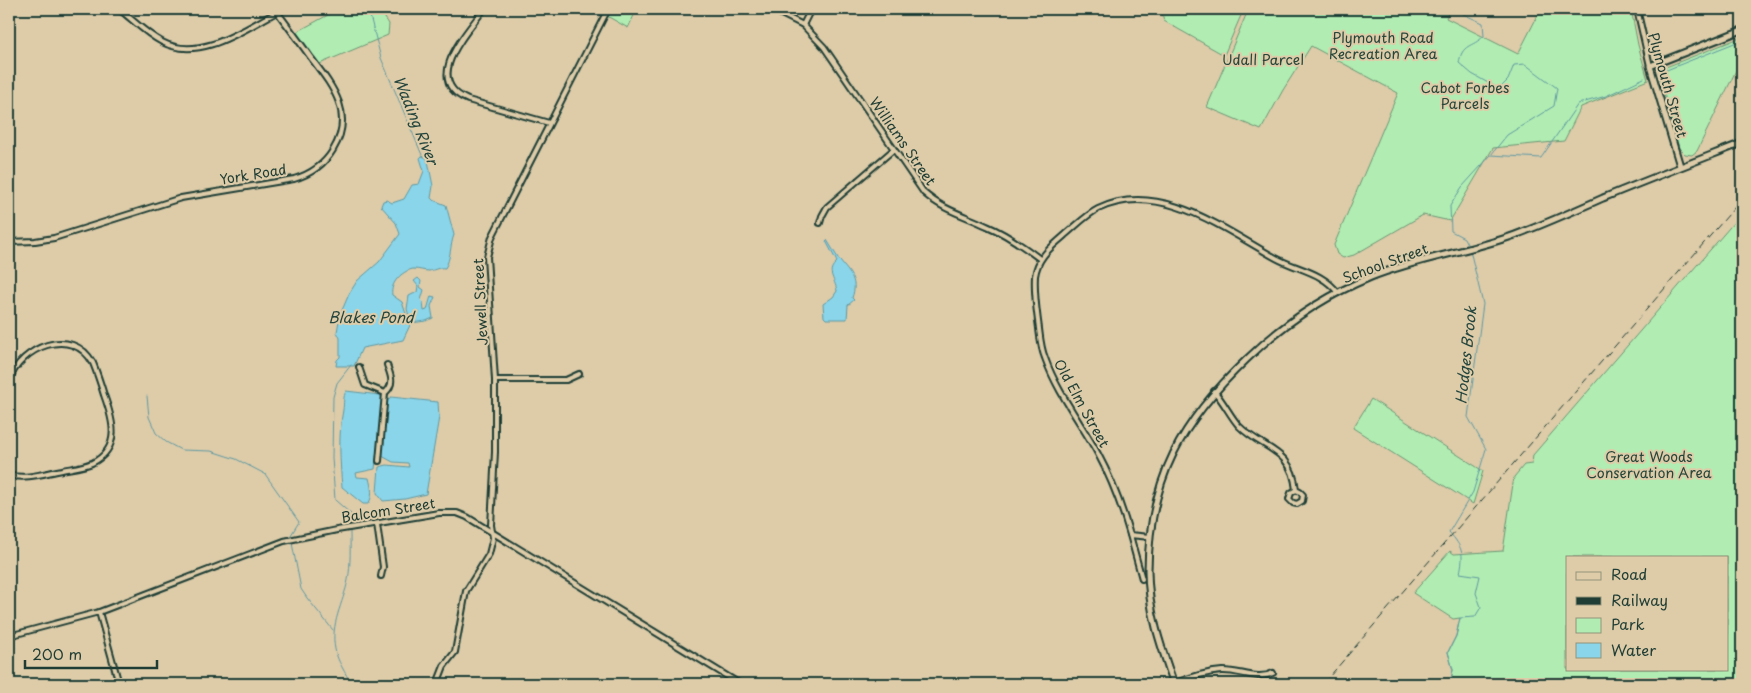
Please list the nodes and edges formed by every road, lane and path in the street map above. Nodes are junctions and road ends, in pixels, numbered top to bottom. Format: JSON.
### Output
{"nodes":[{"id":1,"x":119,"y":9,"type":"edge"},
{"id":2,"x":484,"y":9,"type":"edge"},
{"id":3,"x":608,"y":9,"type":"edge"},
{"id":4,"x":771,"y":9,"type":"edge"},
{"id":5,"x":811,"y":9,"type":"edge"},
{"id":6,"x":1637,"y":9,"type":"edge"},
{"id":7,"x":276,"y":10,"type":"edge"},
{"id":8,"x":803,"y":26,"type":"junction"},
{"id":9,"x":1742,"y":30,"type":"edge"},
{"id":10,"x":1650,"y":66,"type":"junction"},
{"id":11,"x":549,"y":123,"type":"junction"},
{"id":12,"x":1742,"y":143,"type":"edge"},
{"id":13,"x":893,"y":150,"type":"junction"},
{"id":14,"x":1680,"y":166,"type":"junction"},
{"id":15,"x":820,"y":223,"type":"dead end"},
{"id":16,"x":9,"y":242,"type":"edge"},
{"id":17,"x":1040,"y":259,"type":"junction"},
{"id":18,"x":1338,"y":292,"type":"junction"},
{"id":19,"x":387,"y":365,"type":"dead end"},
{"id":20,"x":359,"y":367,"type":"dead end"},
{"id":21,"x":579,"y":374,"type":"dead end"},
{"id":22,"x":495,"y":380,"type":"junction"},
{"id":23,"x":9,"y":381,"type":"edge"},
{"id":24,"x":1214,"y":391,"type":"junction"},
{"id":25,"x":386,"y":392,"type":"junction"},
{"id":26,"x":379,"y":461,"type":"dead end"},
{"id":27,"x":9,"y":475,"type":"edge"},
{"id":28,"x":1296,"y":490,"type":"dead end"},
{"id":29,"x":377,"y":524,"type":"junction"},
{"id":30,"x":492,"y":532,"type":"junction"},
{"id":31,"x":1130,"y":535,"type":"junction"},
{"id":32,"x":1150,"y":537,"type":"junction"},
{"id":33,"x":381,"y":576,"type":"dead end"},
{"id":34,"x":1142,"y":579,"type":"dead end"},
{"id":35,"x":98,"y":612,"type":"junction"},
{"id":36,"x":9,"y":636,"type":"edge"},
{"id":37,"x":1273,"y":673,"type":"dead end"},
{"id":38,"x":119,"y":684,"type":"edge"},
{"id":39,"x":437,"y":684,"type":"edge"},
{"id":40,"x":740,"y":684,"type":"edge"},
{"id":41,"x":1173,"y":684,"type":"edge"}],
"edges":[{"from":1,"to":7,"type":"street"},
{"from":2,"to":11,"type":"street"},
{"from":3,"to":11,"type":"street","name":"Jewell Street"},
{"from":4,"to":8,"type":"street","name":"Williams Street"},
{"from":5,"to":8,"type":"street"},
{"from":6,"to":10,"type":"street","name":"Plymouth Street"},
{"from":7,"to":16,"type":"street","name":"York Road"},
{"from":8,"to":13,"type":"street","name":"Williams Street"},
{"from":9,"to":10,"type":"street"},
{"from":10,"to":14,"type":"street","name":"Plymouth Street"},
{"from":11,"to":22,"type":"street","name":"Jewell Street"},
{"from":12,"to":14,"type":"street","name":"School Street"},
{"from":13,"to":15,"type":"street"},
{"from":13,"to":17,"type":"street","name":"Williams Street"},
{"from":14,"to":18,"type":"street","name":"School Street"},
{"from":17,"to":18,"type":"street"},
{"from":17,"to":31,"type":"street","name":"Old Elm Street"},
{"from":18,"to":24,"type":"street","name":"School Street"},
{"from":19,"to":25,"type":"street"},
{"from":20,"to":25,"type":"street"},
{"from":21,"to":22,"type":"street"},
{"from":22,"to":30,"type":"street","name":"Jewell Street"},
{"from":23,"to":27,"type":"street"},
{"from":24,"to":28,"type":"street"},
{"from":24,"to":32,"type":"street","name":"School Street"},
{"from":25,"to":26,"type":"street"},
{"from":29,"to":30,"type":"street","name":"Balcom Street"},
{"from":29,"to":33,"type":"street"},
{"from":29,"to":35,"type":"street","name":"Balcom Street"},
{"from":30,"to":39,"type":"street","name":"Jewell Street"},
{"from":30,"to":40,"type":"street","name":"Balcom Street"},
{"from":31,"to":32,"type":"street"},
{"from":31,"to":34,"type":"street","name":"Old Elm Street"},
{"from":32,"to":41,"type":"street","name":"School Street"},
{"from":35,"to":36,"type":"street","name":"Balcom Street"},
{"from":35,"to":38,"type":"street"},
{"from":37,"to":41,"type":"street"}]}
